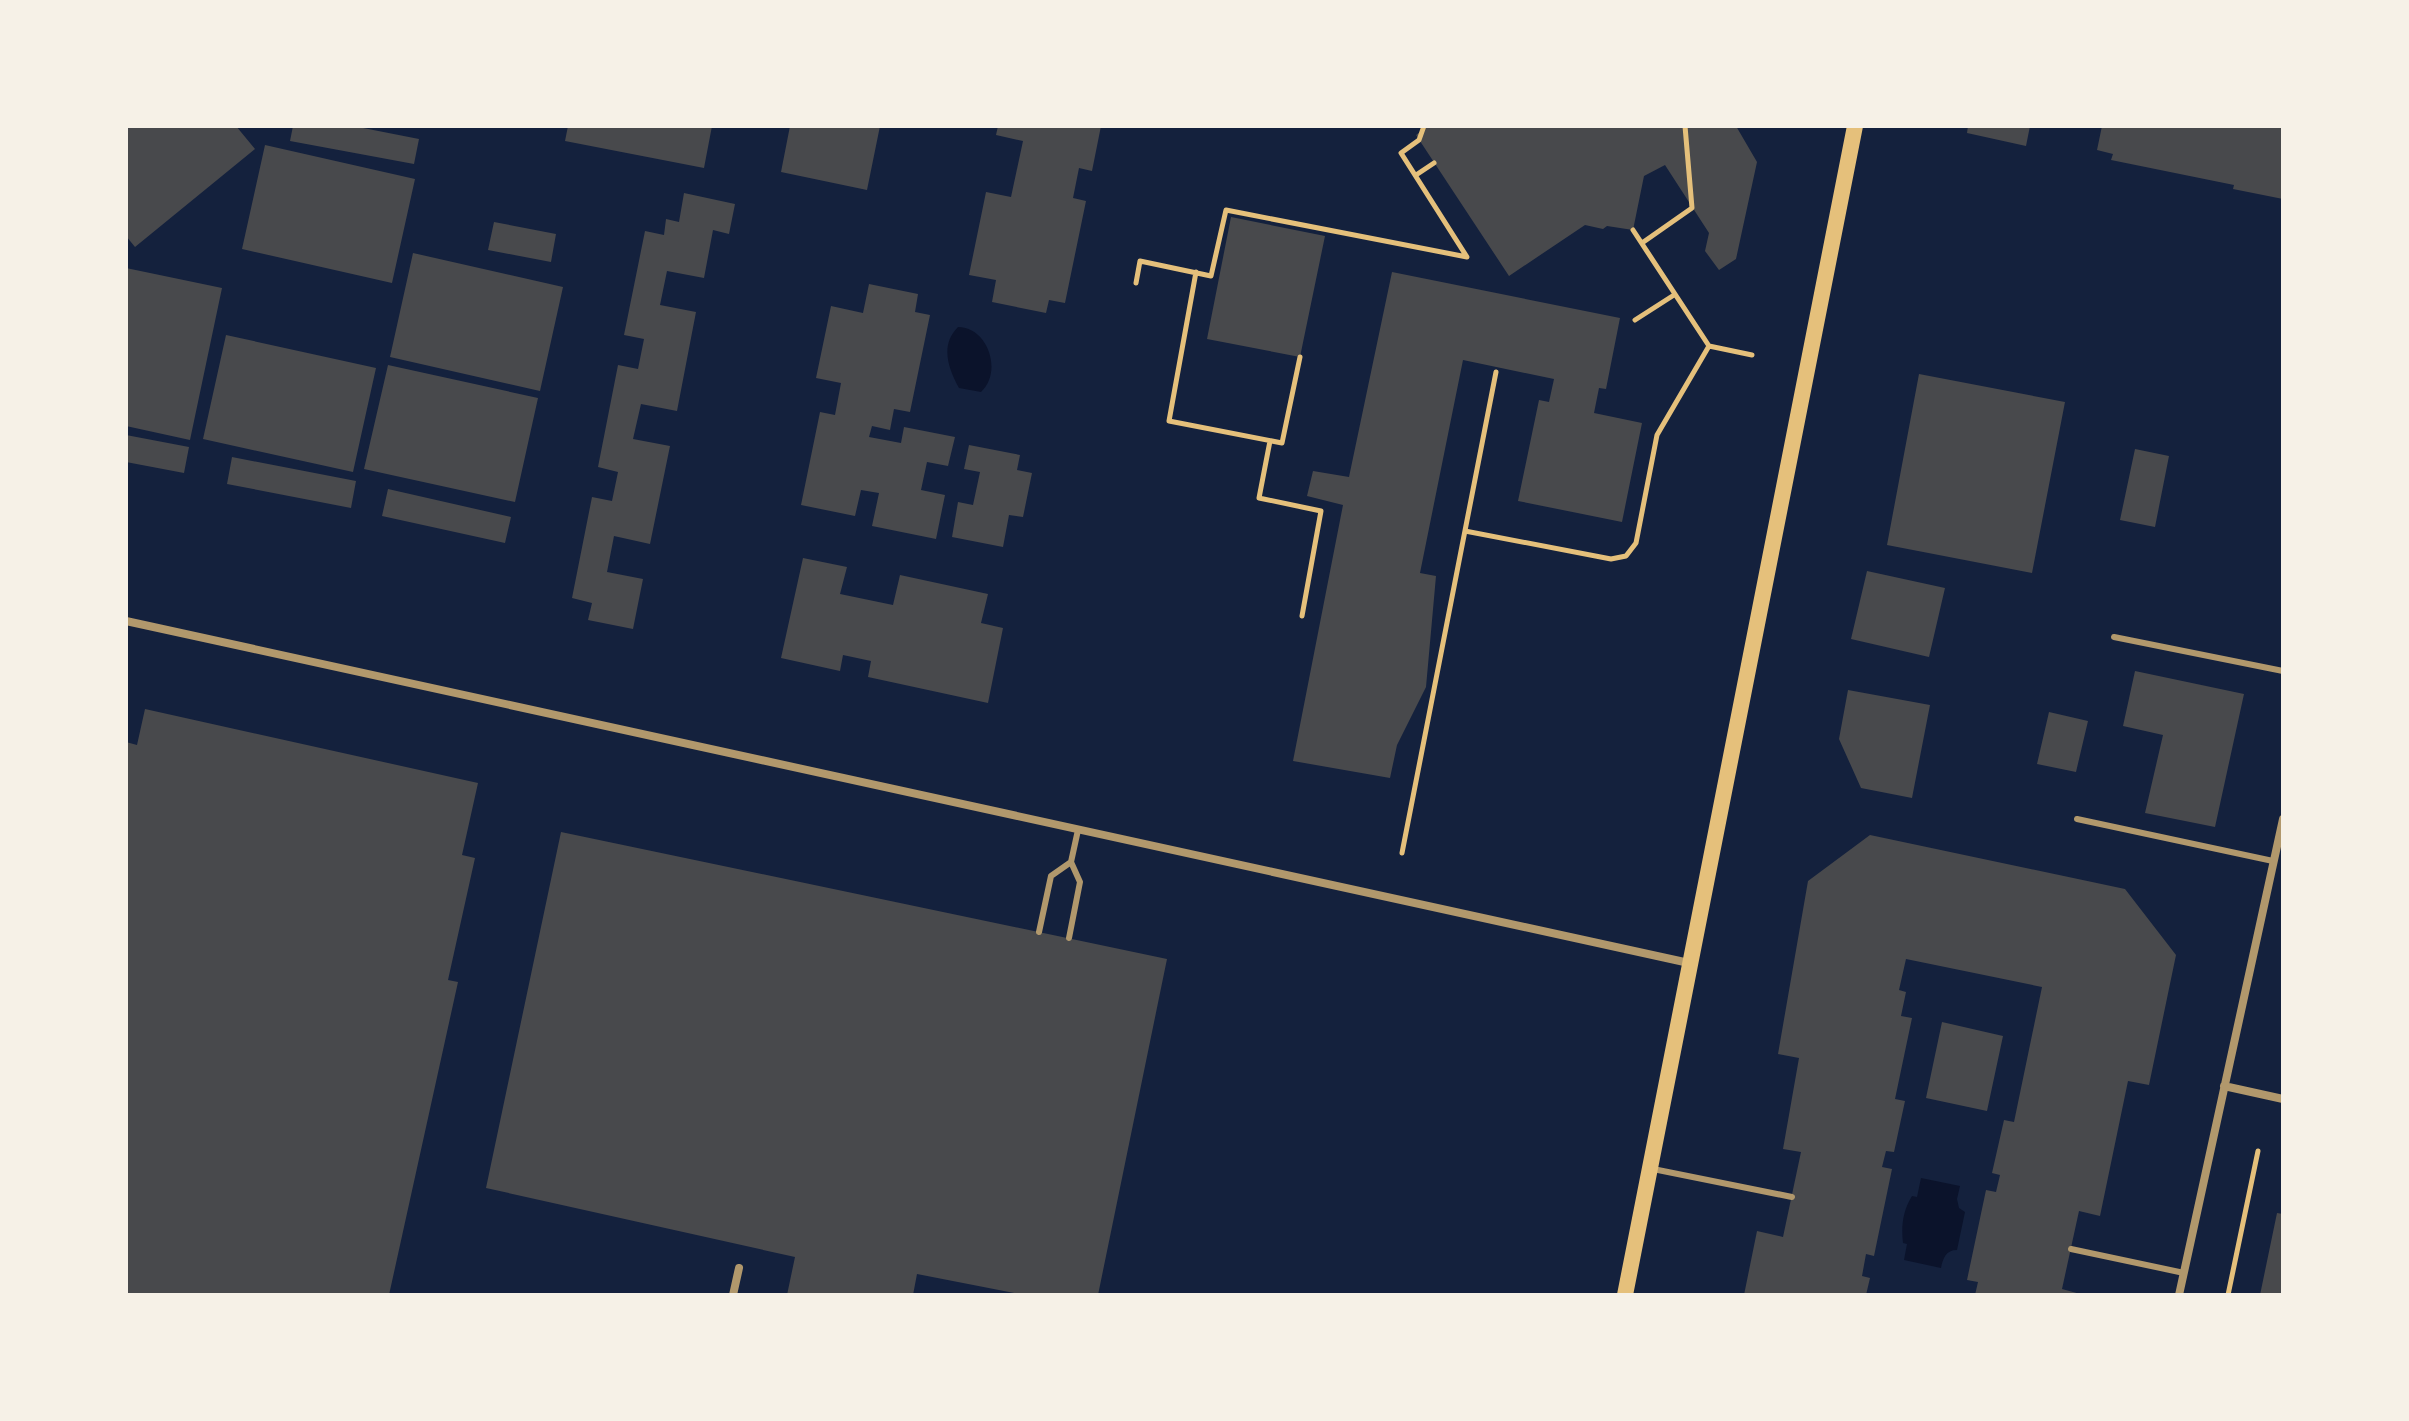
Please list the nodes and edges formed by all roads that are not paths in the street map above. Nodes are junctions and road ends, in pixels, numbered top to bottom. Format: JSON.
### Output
{"nodes":[{"id":1,"x":1855,"y":126,"type":"edge"},
{"id":2,"x":126,"y":621,"type":"edge"},
{"id":3,"x":2114,"y":637,"type":"dead end"},
{"id":4,"x":2283,"y":671,"type":"edge"},
{"id":5,"x":2077,"y":819,"type":"dead end"},
{"id":6,"x":2283,"y":819,"type":"edge"},
{"id":7,"x":1078,"y":830,"type":"junction"},
{"id":8,"x":2273,"y":861,"type":"junction"},
{"id":9,"x":1071,"y":862,"type":"junction"},
{"id":10,"x":1039,"y":932,"type":"dead end"},
{"id":11,"x":1069,"y":938,"type":"dead end"},
{"id":12,"x":1689,"y":963,"type":"junction"},
{"id":13,"x":2224,"y":1086,"type":"junction"},
{"id":14,"x":2283,"y":1099,"type":"edge"},
{"id":15,"x":1650,"y":1168,"type":"junction"},
{"id":16,"x":1792,"y":1197,"type":"dead end"},
{"id":17,"x":2071,"y":1249,"type":"dead end"},
{"id":18,"x":739,"y":1268,"type":"dead end"},
{"id":19,"x":2184,"y":1273,"type":"junction"},
{"id":20,"x":733,"y":1295,"type":"edge"},
{"id":21,"x":1625,"y":1295,"type":"edge"},
{"id":22,"x":2179,"y":1295,"type":"edge"}],
"edges":[{"from":1,"to":12,"type":"main road"},
{"from":2,"to":7,"type":"street"},
{"from":3,"to":4,"type":"lane"},
{"from":5,"to":8,"type":"lane"},
{"from":6,"to":8,"type":"street"},
{"from":7,"to":9,"type":"lane"},
{"from":7,"to":12,"type":"street"},
{"from":8,"to":13,"type":"street"},
{"from":9,"to":10,"type":"lane"},
{"from":9,"to":11,"type":"lane"},
{"from":12,"to":15,"type":"main road"},
{"from":13,"to":14,"type":"street"},
{"from":13,"to":19,"type":"street"},
{"from":15,"to":16,"type":"lane"},
{"from":15,"to":21,"type":"main road"},
{"from":17,"to":19,"type":"lane"},
{"from":18,"to":20,"type":"street"},
{"from":19,"to":22,"type":"street"}]}
